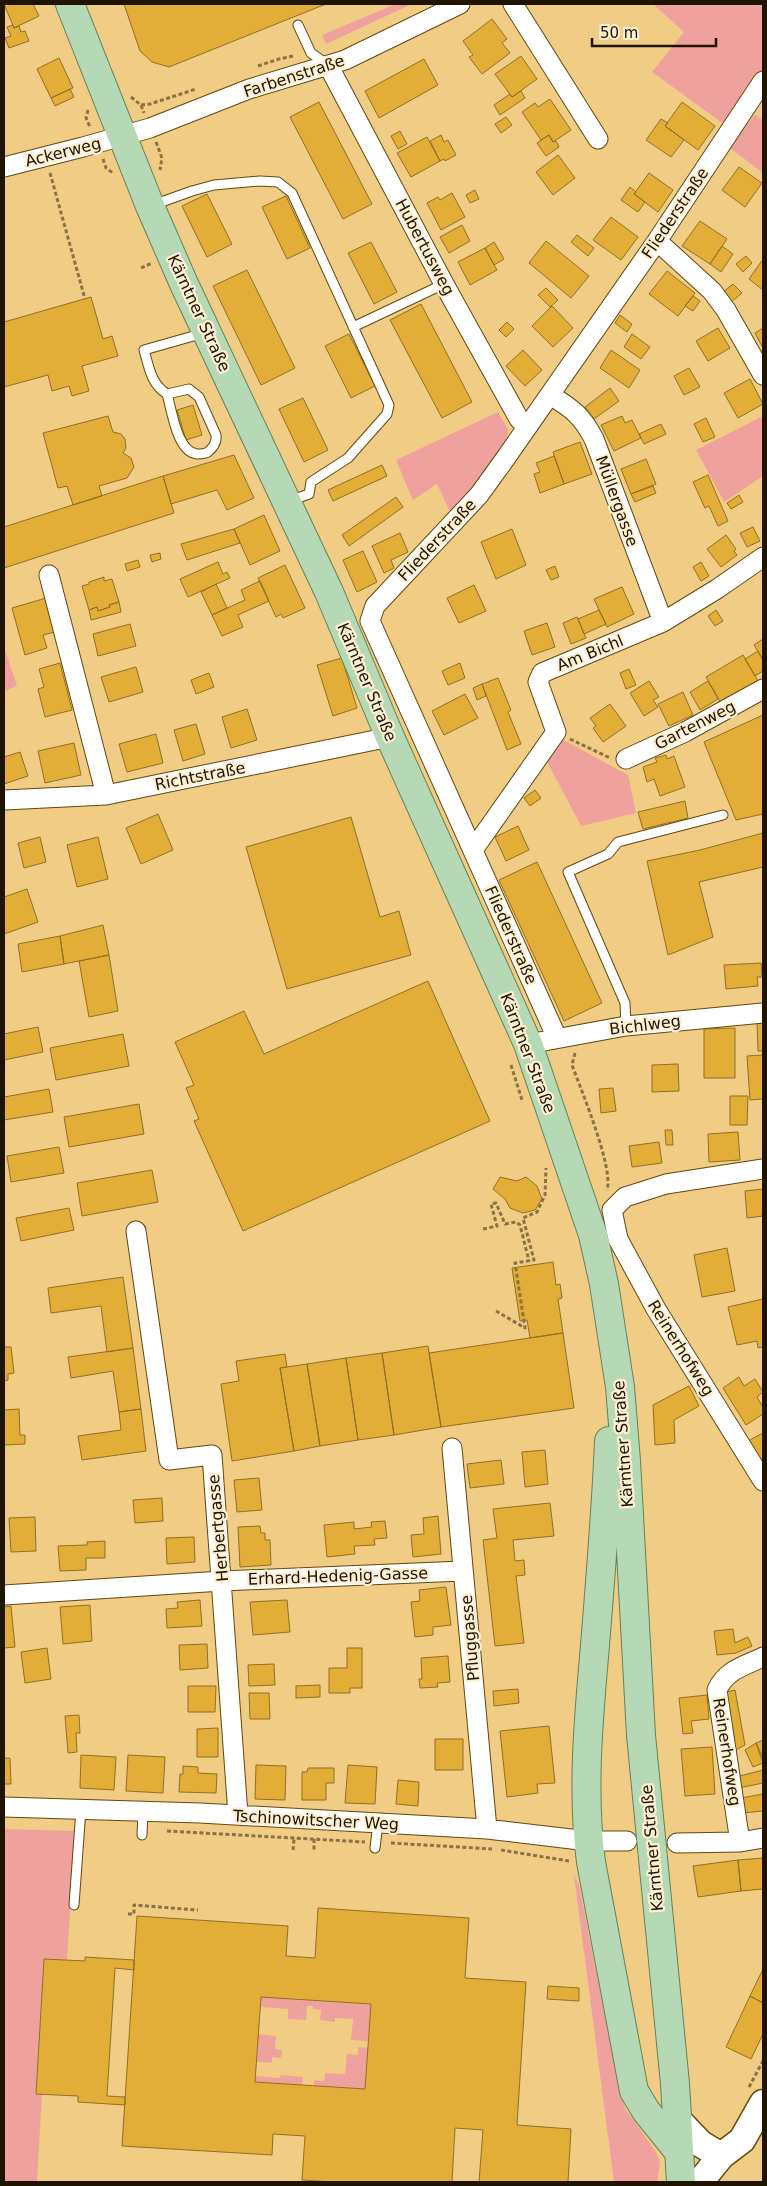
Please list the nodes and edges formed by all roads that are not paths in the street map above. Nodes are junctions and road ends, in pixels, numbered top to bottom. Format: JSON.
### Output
{"nodes":[{"id":1,"x":70,"y":4,"type":"edge"},
{"id":2,"x":460,"y":4,"type":"edge"},
{"id":3,"x":513,"y":4,"type":"edge"},
{"id":4,"x":298,"y":25,"type":"dead end"},
{"id":5,"x":328,"y":65,"type":"junction"},
{"id":6,"x":763,"y":81,"type":"edge"},
{"id":7,"x":122,"y":136,"type":"junction"},
{"id":8,"x":598,"y":139,"type":"dead end"},
{"id":9,"x":4,"y":167,"type":"edge"},
{"id":10,"x":150,"y":206,"type":"junction"},
{"id":11,"x":657,"y":241,"type":"junction"},
{"id":12,"x":444,"y":284,"type":"junction"},
{"id":13,"x":353,"y":327,"type":"junction"},
{"id":14,"x":207,"y":332,"type":"junction"},
{"id":15,"x":763,"y":374,"type":"edge"},
{"id":16,"x":167,"y":394,"type":"junction"},
{"id":17,"x":550,"y":395,"type":"junction"},
{"id":18,"x":528,"y":426,"type":"junction"},
{"id":19,"x":287,"y":502,"type":"junction"},
{"id":20,"x":763,"y":557,"type":"edge"},
{"id":21,"x":49,"y":575,"type":"dead end"},
{"id":22,"x":663,"y":622,"type":"junction"},
{"id":23,"x":763,"y":689,"type":"edge"},
{"id":24,"x":390,"y":737,"type":"junction"},
{"id":25,"x":626,"y":759,"type":"road end"},
{"id":26,"x":106,"y":795,"type":"junction"},
{"id":27,"x":5,"y":804,"type":"edge"},
{"id":28,"x":723,"y":815,"type":"dead end"},
{"id":29,"x":473,"y":850,"type":"junction"},
{"id":30,"x":763,"y":1013,"type":"edge"},
{"id":31,"x":626,"y":1026,"type":"junction"},
{"id":32,"x":557,"y":1038,"type":"junction"},
{"id":33,"x":528,"y":1044,"type":"junction"},
{"id":34,"x":763,"y":1170,"type":"edge"},
{"id":35,"x":136,"y":1231,"type":"dead end"},
{"id":36,"x":620,"y":1388,"type":"junction"},
{"id":37,"x":452,"y":1448,"type":"dead end"},
{"id":38,"x":763,"y":1481,"type":"edge"},
{"id":39,"x":464,"y":1571,"type":"junction"},
{"id":40,"x":222,"y":1581,"type":"junction"},
{"id":41,"x":4,"y":1595,"type":"edge"},
{"id":42,"x":763,"y":1657,"type":"edge"},
{"id":43,"x":4,"y":1808,"type":"edge"},
{"id":44,"x":81,"y":1809,"type":"junction"},
{"id":45,"x":144,"y":1810,"type":"junction"},
{"id":46,"x":238,"y":1815,"type":"junction"},
{"id":47,"x":487,"y":1829,"type":"junction"},
{"id":48,"x":142,"y":1832,"type":"road end"},
{"id":49,"x":763,"y":1838,"type":"edge"},
{"id":50,"x":588,"y":1841,"type":"junction"},
{"id":51,"x":627,"y":1841,"type":"dead end"},
{"id":52,"x":740,"y":1842,"type":"junction"},
{"id":53,"x":677,"y":1843,"type":"dead end"},
{"id":54,"x":74,"y":1906,"type":"dead end"},
{"id":55,"x":677,"y":2119,"type":"junction"},
{"id":56,"x":760,"y":2121,"type":"edge"},
{"id":57,"x":679,"y":2152,"type":"junction"},
{"id":58,"x":721,"y":2156,"type":"junction"},
{"id":59,"x":681,"y":2182,"type":"edge"},
{"id":60,"x":700,"y":2182,"type":"edge"}],
"edges":[{"from":1,"to":7,"type":"main road","name":"Kärntner Straße"},
{"from":2,"to":5,"type":"street","name":"Farbenstraße"},
{"from":3,"to":8,"type":"street"},
{"from":4,"to":5,"type":"lane"},
{"from":5,"to":7,"type":"street","name":"Farbenstraße"},
{"from":5,"to":12,"type":"street","name":"Hubertusweg"},
{"from":6,"to":11,"type":"street","name":"Fliederstraße"},
{"from":7,"to":9,"type":"street","name":"Ackerweg"},
{"from":7,"to":10,"type":"main road","name":"Kärntner Straße"},
{"from":10,"to":13,"type":"lane"},
{"from":10,"to":14,"type":"main road","name":"Kärntner Straße"},
{"from":11,"to":15,"type":"street"},
{"from":11,"to":17,"type":"street","name":"Fliederstraße"},
{"from":12,"to":13,"type":"lane"},
{"from":12,"to":18,"type":"street","name":"Hubertusweg"},
{"from":13,"to":19,"type":"lane"},
{"from":14,"to":16,"type":"lane"},
{"from":14,"to":19,"type":"main road","name":"Kärntner Straße"},
{"from":16,"to":16,"type":"lane"},
{"from":17,"to":18,"type":"street","name":"Fliederstraße"},
{"from":17,"to":22,"type":"street","name":"Müllergasse"},
{"from":18,"to":29,"type":"street","name":"Fliederstraße"},
{"from":19,"to":24,"type":"main road","name":"Kärntner Straße"},
{"from":20,"to":22,"type":"street","name":"Am Bichl"},
{"from":21,"to":26,"type":"street"},
{"from":22,"to":29,"type":"street","name":"Am Bichl"},
{"from":23,"to":25,"type":"street","name":"Gartenweg"},
{"from":24,"to":26,"type":"street","name":"Richtstraße"},
{"from":24,"to":33,"type":"main road","name":"Kärntner Straße"},
{"from":26,"to":27,"type":"street","name":"Richtstraße"},
{"from":28,"to":31,"type":"lane"},
{"from":29,"to":32,"type":"street","name":"Fliederstraße"},
{"from":30,"to":31,"type":"street","name":"Bichlweg"},
{"from":31,"to":32,"type":"street","name":"Bichlweg"},
{"from":32,"to":33,"type":"street","name":"Bichlweg"},
{"from":33,"to":36,"type":"main road","name":"Kärntner Straße"},
{"from":34,"to":38,"type":"street","name":"Reinerhofweg"},
{"from":35,"to":40,"type":"street","name":"Herbertgasse"},
{"from":36,"to":50,"type":"main road"},
{"from":36,"to":55,"type":"main road","name":"Kärntner Straße"},
{"from":37,"to":39,"type":"street","name":"Pfluggasse"},
{"from":39,"to":40,"type":"street","name":"Erhard-Hedenig-Gasse"},
{"from":39,"to":47,"type":"street","name":"Pfluggasse"},
{"from":40,"to":41,"type":"street","name":"Erhard-Hedenig-Gasse"},
{"from":40,"to":46,"type":"street","name":"Herbertgasse"},
{"from":42,"to":52,"type":"street","name":"Reinerhofweg"},
{"from":43,"to":44,"type":"street","name":"Tschinowitscher Weg"},
{"from":44,"to":45,"type":"street","name":"Tschinowitscher Weg"},
{"from":44,"to":54,"type":"lane"},
{"from":45,"to":46,"type":"street","name":"Tschinowitscher Weg"},
{"from":45,"to":48,"type":"lane"},
{"from":46,"to":47,"type":"street","name":"Tschinowitscher Weg"},
{"from":47,"to":50,"type":"street","name":"Tschinowitscher Weg"},
{"from":49,"to":52,"type":"street"},
{"from":50,"to":51,"type":"street","name":"Tschinowitscher Weg"},
{"from":50,"to":57,"type":"main road"},
{"from":52,"to":53,"type":"street"},
{"from":55,"to":57,"type":"main road","name":"Kärntner Straße"},
{"from":55,"to":58,"type":"street"},
{"from":56,"to":58,"type":"street"},
{"from":57,"to":59,"type":"main road","name":"Kärntner Straße"},
{"from":58,"to":60,"type":"street"}]}
